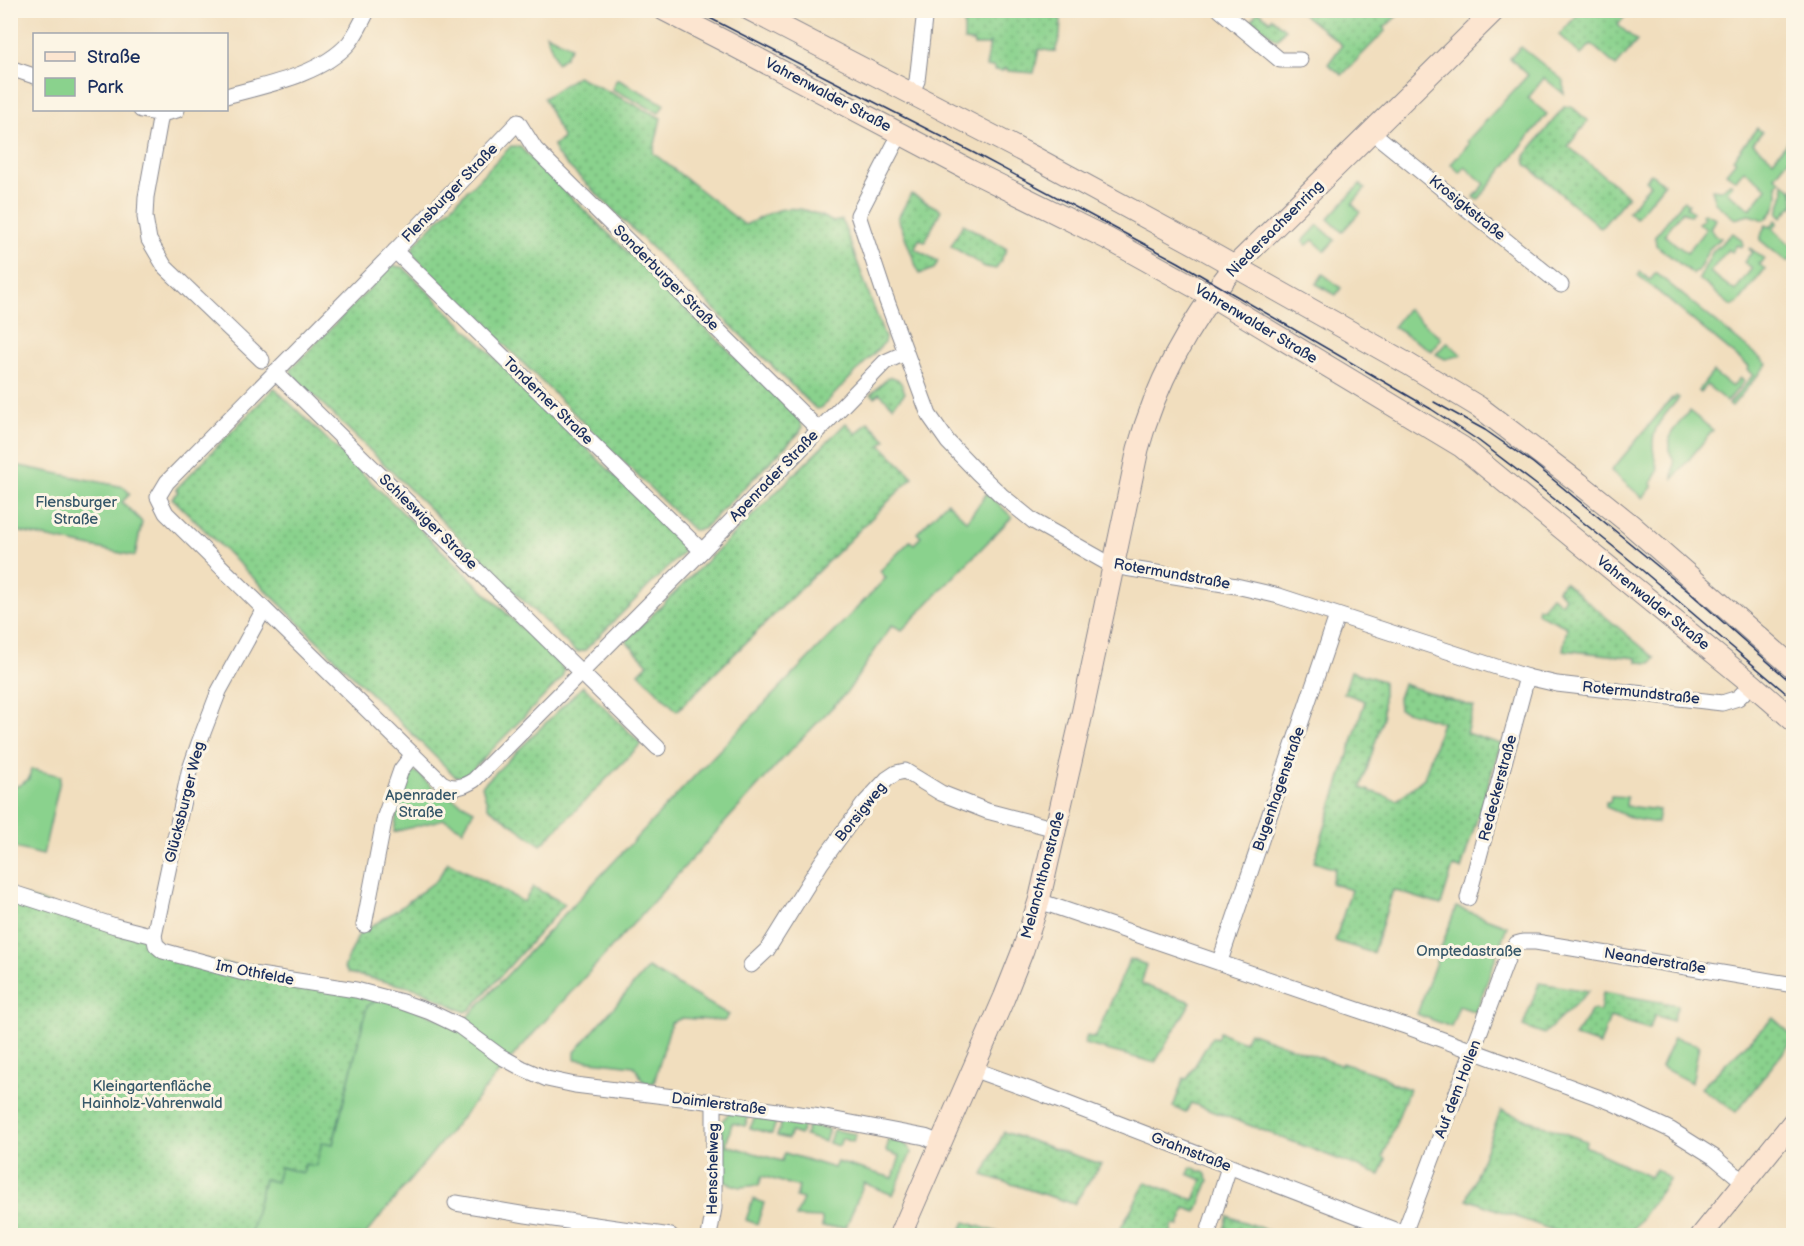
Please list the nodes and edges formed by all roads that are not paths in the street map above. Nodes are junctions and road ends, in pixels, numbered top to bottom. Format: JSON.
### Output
{"nodes":[{"id":1,"x":368,"y":10,"type":"edge"},
{"id":2,"x":664,"y":10,"type":"edge"},
{"id":3,"x":750,"y":10,"type":"edge"},
{"id":4,"x":925,"y":10,"type":"edge"},
{"id":5,"x":1220,"y":10,"type":"edge"},
{"id":6,"x":1495,"y":10,"type":"edge"},
{"id":7,"x":1300,"y":60,"type":"dead end"},
{"id":8,"x":10,"y":68,"type":"edge"},
{"id":9,"x":33,"y":76,"type":"edge"},
{"id":10,"x":911,"y":93,"type":"junction"},
{"id":11,"x":228,"y":95,"type":"edge"},
{"id":12,"x":146,"y":111,"type":"edge"},
{"id":13,"x":173,"y":111,"type":"edge"},
{"id":14,"x":162,"y":114,"type":"junction"},
{"id":15,"x":518,"y":122,"type":"joint"},
{"id":16,"x":1372,"y":132,"type":"junction"},
{"id":17,"x":896,"y":141,"type":"junction"},
{"id":18,"x":395,"y":250,"type":"junction"},
{"id":19,"x":1234,"y":267,"type":"junction"},
{"id":20,"x":1561,"y":285,"type":"dead end"},
{"id":21,"x":1211,"y":296,"type":"junction"},
{"id":22,"x":905,"y":353,"type":"junction"},
{"id":23,"x":262,"y":360,"type":"dead end"},
{"id":24,"x":275,"y":372,"type":"junction"},
{"id":25,"x":819,"y":430,"type":"junction"},
{"id":26,"x":158,"y":497,"type":"joint"},
{"id":27,"x":702,"y":551,"type":"junction"},
{"id":28,"x":1113,"y":566,"type":"junction"},
{"id":29,"x":264,"y":609,"type":"junction"},
{"id":30,"x":1337,"y":616,"type":"junction"},
{"id":31,"x":1794,"y":668,"type":"edge"},
{"id":32,"x":580,"y":672,"type":"junction"},
{"id":33,"x":1527,"y":677,"type":"junction"},
{"id":34,"x":1752,"y":684,"type":"junction"},
{"id":35,"x":1794,"y":721,"type":"edge"},
{"id":36,"x":658,"y":748,"type":"dead end"},
{"id":37,"x":413,"y":754,"type":"junction"},
{"id":38,"x":1056,"y":829,"type":"junction"},
{"id":39,"x":10,"y":892,"type":"edge"},
{"id":40,"x":1468,"y":898,"type":"dead end"},
{"id":41,"x":1039,"y":901,"type":"junction"},
{"id":42,"x":363,"y":925,"type":"dead end"},
{"id":43,"x":154,"y":936,"type":"junction"},
{"id":44,"x":1516,"y":944,"type":"joint"},
{"id":45,"x":1220,"y":961,"type":"junction"},
{"id":46,"x":752,"y":965,"type":"dead end"},
{"id":47,"x":1794,"y":985,"type":"edge"},
{"id":48,"x":1472,"y":1050,"type":"junction"},
{"id":49,"x":500,"y":1056,"type":"joint"},
{"id":50,"x":972,"y":1069,"type":"junction"},
{"id":51,"x":714,"y":1102,"type":"junction"},
{"id":52,"x":1794,"y":1121,"type":"edge"},
{"id":53,"x":940,"y":1143,"type":"junction"},
{"id":54,"x":1229,"y":1167,"type":"junction"},
{"id":55,"x":1744,"y":1182,"type":"junction"},
{"id":56,"x":456,"y":1203,"type":"dead end"},
{"id":57,"x":1406,"y":1235,"type":"edge"},
{"id":58,"x":671,"y":1236,"type":"edge"},
{"id":59,"x":709,"y":1236,"type":"edge"},
{"id":60,"x":900,"y":1236,"type":"edge"},
{"id":61,"x":1207,"y":1236,"type":"edge"},
{"id":62,"x":1701,"y":1236,"type":"edge"}],
"edges":[{"from":1,"to":11,"type":"street"},
{"from":2,"to":17,"type":"main road","name":"Vahrenwalder Straße"},
{"from":3,"to":10,"type":"main road"},
{"from":4,"to":10,"type":"street"},
{"from":5,"to":7,"type":"street"},
{"from":6,"to":16,"type":"main road","name":"Niedersachsenring"},
{"from":8,"to":9,"type":"street"},
{"from":10,"to":19,"type":"main road"},
{"from":12,"to":14,"type":"street"},
{"from":13,"to":14,"type":"street"},
{"from":14,"to":23,"type":"street"},
{"from":15,"to":18,"type":"street","name":"Flensburger Straße"},
{"from":15,"to":25,"type":"street","name":"Sonderburger Straße"},
{"from":16,"to":19,"type":"main road","name":"Niedersachsenring"},
{"from":16,"to":20,"type":"street","name":"Krosigkstraße"},
{"from":17,"to":21,"type":"main road","name":"Vahrenwalder Straße"},
{"from":17,"to":22,"type":"street","name":"Rotermundstraße"},
{"from":18,"to":24,"type":"street","name":"Flensburger Straße"},
{"from":18,"to":27,"type":"street","name":"Tonderner Straße"},
{"from":19,"to":21,"type":"main road","name":"Niedersachsenring"},
{"from":19,"to":31,"type":"main road"},
{"from":21,"to":28,"type":"main road","name":"Niedersachsenring"},
{"from":21,"to":34,"type":"main road","name":"Vahrenwalder Straße"},
{"from":22,"to":25,"type":"street","name":"Apenrader Straße"},
{"from":22,"to":28,"type":"street","name":"Rotermundstraße"},
{"from":24,"to":26,"type":"street","name":"Flensburger Straße"},
{"from":24,"to":32,"type":"street","name":"Schleswiger Straße"},
{"from":25,"to":27,"type":"street","name":"Apenrader Straße"},
{"from":26,"to":29,"type":"street","name":"Apenrader Straße"},
{"from":27,"to":32,"type":"street","name":"Apenrader Straße"},
{"from":28,"to":30,"type":"street","name":"Rotermundstraße"},
{"from":28,"to":38,"type":"main road","name":"Melanchthonstraße"},
{"from":29,"to":37,"type":"street","name":"Apenrader Straße"},
{"from":29,"to":43,"type":"street","name":"Glücksburger Weg"},
{"from":30,"to":33,"type":"street","name":"Rotermundstraße"},
{"from":30,"to":45,"type":"street","name":"Bugenhagenstraße"},
{"from":32,"to":36,"type":"street","name":"Schleswiger Straße"},
{"from":32,"to":37,"type":"street","name":"Apenrader Straße"},
{"from":33,"to":34,"type":"street","name":"Rotermundstraße"},
{"from":33,"to":40,"type":"street","name":"Redeckerstraße"},
{"from":34,"to":35,"type":"main road","name":"Vahrenwalder Straße"},
{"from":37,"to":42,"type":"street"},
{"from":38,"to":41,"type":"main road","name":"Melanchthonstraße"},
{"from":38,"to":46,"type":"street","name":"Borsigweg"},
{"from":39,"to":43,"type":"street","name":"Im Othfelde"},
{"from":41,"to":45,"type":"street"},
{"from":41,"to":50,"type":"main road","name":"Melanchthonstraße"},
{"from":43,"to":49,"type":"street","name":"Im Othfelde"},
{"from":44,"to":47,"type":"street","name":"Neanderstraße"},
{"from":44,"to":48,"type":"street","name":"Auf dem Hollen"},
{"from":45,"to":48,"type":"street"},
{"from":48,"to":55,"type":"street"},
{"from":48,"to":57,"type":"street","name":"Auf dem Hollen"},
{"from":49,"to":51,"type":"street","name":"Daimlerstraße"},
{"from":50,"to":53,"type":"main road","name":"Melanchthonstraße"},
{"from":50,"to":54,"type":"street","name":"Grahnstraße"},
{"from":51,"to":53,"type":"street","name":"Daimlerstraße"},
{"from":51,"to":59,"type":"street","name":"Henschelweg"},
{"from":52,"to":55,"type":"main road"},
{"from":53,"to":60,"type":"main road","name":"Melanchthonstraße"},
{"from":54,"to":57,"type":"street","name":"Grahnstraße"},
{"from":54,"to":61,"type":"street"},
{"from":55,"to":62,"type":"main road"},
{"from":56,"to":58,"type":"street"}]}
